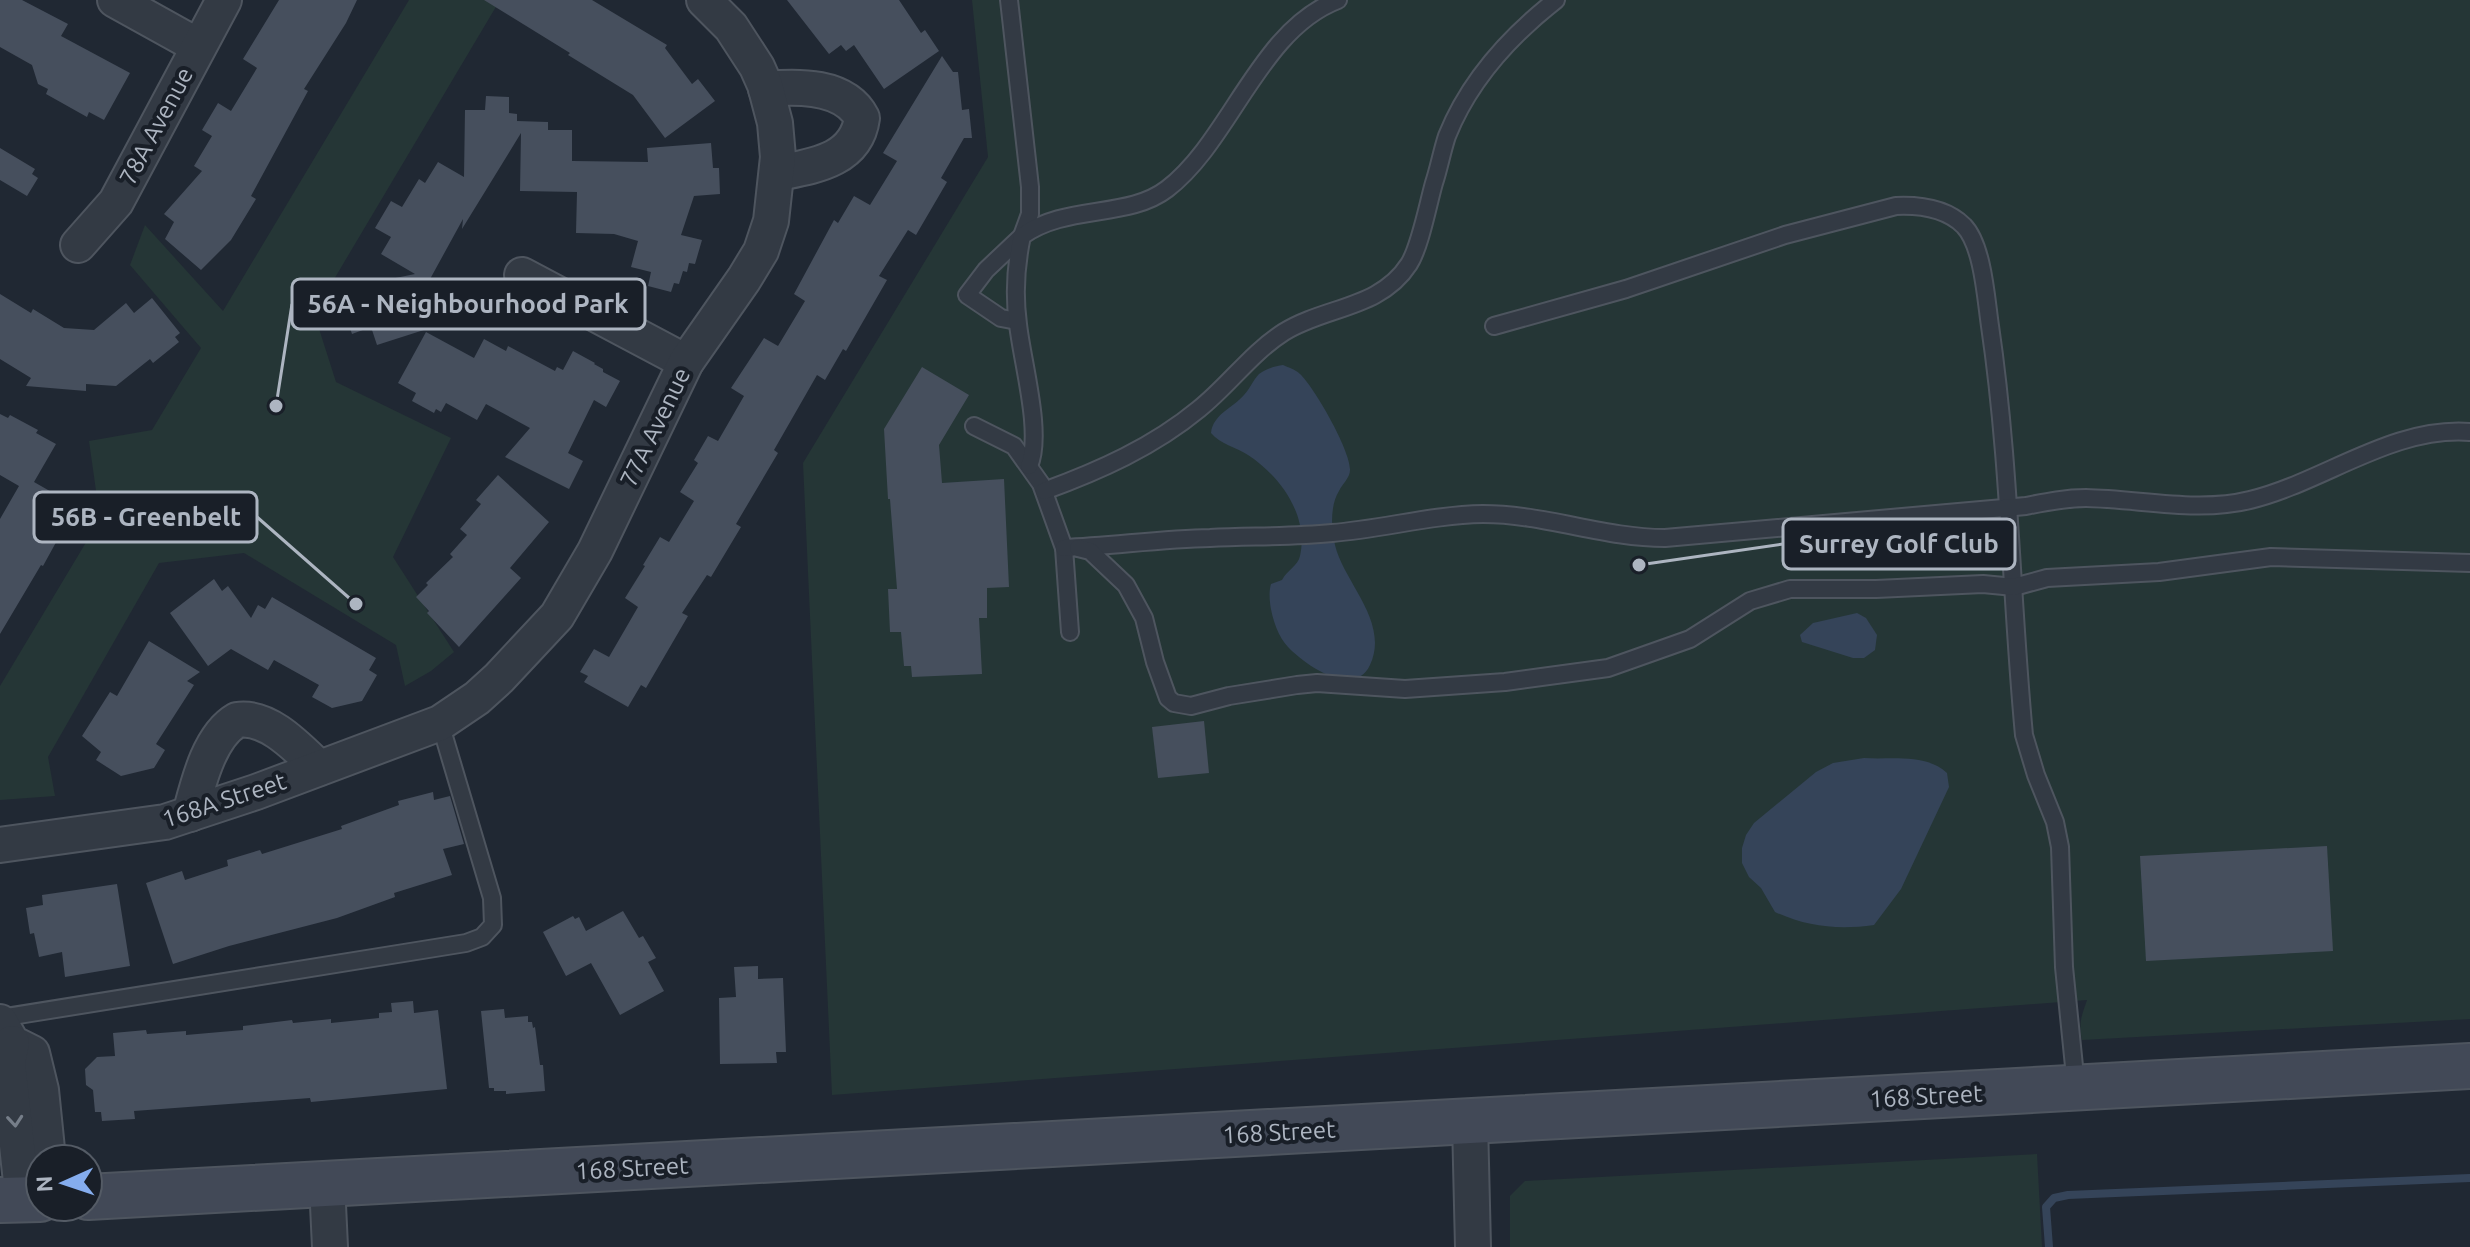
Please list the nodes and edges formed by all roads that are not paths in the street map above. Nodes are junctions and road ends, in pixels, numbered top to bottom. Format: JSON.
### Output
{"nodes":[{"id":1,"x":115,"y":0,"type":"edge"},
{"id":2,"x":224,"y":0,"type":"edge"},
{"id":3,"x":704,"y":0,"type":"edge"},
{"id":4,"x":1009,"y":0,"type":"edge"},
{"id":5,"x":1338,"y":0,"type":"edge"},
{"id":6,"x":1556,"y":0,"type":"edge"},
{"id":7,"x":198,"y":46,"type":"junction"},
{"id":8,"x":766,"y":89,"type":"junction"},
{"id":9,"x":778,"y":173,"type":"junction"},
{"id":10,"x":1022,"y":236,"type":"junction"},
{"id":11,"x":78,"y":245,"type":"dead end"},
{"id":12,"x":522,"y":275,"type":"dead end"},
{"id":13,"x":1017,"y":321,"type":"junction"},
{"id":14,"x":1494,"y":326,"type":"dead end"},
{"id":15,"x":686,"y":362,"type":"junction"},
{"id":16,"x":974,"y":426,"type":"dead end"},
{"id":17,"x":2470,"y":432,"type":"edge"},
{"id":18,"x":1029,"y":466,"type":"junction"},
{"id":19,"x":1044,"y":491,"type":"junction"},
{"id":20,"x":2010,"y":507,"type":"junction"},
{"id":21,"x":1071,"y":548,"type":"junction"},
{"id":22,"x":2470,"y":563,"type":"edge"},
{"id":23,"x":2014,"y":587,"type":"junction"},
{"id":24,"x":1070,"y":632,"type":"dead end"},
{"id":25,"x":440,"y":723,"type":"junction"},
{"id":26,"x":319,"y":768,"type":"junction"},
{"id":27,"x":190,"y":814,"type":"junction"},
{"id":28,"x":0,"y":845,"type":"edge"},
{"id":29,"x":4,"y":1028,"type":"edge"},
{"id":30,"x":2470,"y":1066,"type":"edge"},
{"id":31,"x":2076,"y":1087,"type":"junction"},
{"id":32,"x":1470,"y":1122,"type":"junction"},
{"id":33,"x":46,"y":1143,"type":"edge"},
{"id":34,"x":327,"y":1184,"type":"junction"},
{"id":35,"x":104,"y":1196,"type":"edge"},
{"id":36,"x":21,"y":1200,"type":"edge"},
{"id":37,"x":330,"y":1247,"type":"edge"},
{"id":38,"x":1473,"y":1247,"type":"edge"}],
"edges":[{"from":1,"to":7,"type":"street"},
{"from":2,"to":7,"type":"street","name":"78A Avenue"},
{"from":3,"to":8,"type":"street","name":"77A Avenue"},
{"from":4,"to":10,"type":"lane"},
{"from":5,"to":10,"type":"lane"},
{"from":6,"to":19,"type":"lane"},
{"from":7,"to":11,"type":"street","name":"78A Avenue"},
{"from":8,"to":9,"type":"street","name":"77A Avenue"},
{"from":8,"to":9,"type":"street"},
{"from":9,"to":15,"type":"street","name":"77A Avenue"},
{"from":10,"to":13,"type":"lane"},
{"from":10,"to":13,"type":"lane"},
{"from":12,"to":15,"type":"street"},
{"from":13,"to":18,"type":"lane"},
{"from":14,"to":20,"type":"lane"},
{"from":15,"to":25,"type":"street","name":"77A Avenue"},
{"from":16,"to":18,"type":"lane"},
{"from":17,"to":20,"type":"lane"},
{"from":18,"to":19,"type":"lane"},
{"from":19,"to":21,"type":"lane"},
{"from":20,"to":21,"type":"lane"},
{"from":20,"to":23,"type":"lane"},
{"from":21,"to":23,"type":"lane"},
{"from":21,"to":24,"type":"lane"},
{"from":22,"to":23,"type":"lane"},
{"from":23,"to":31,"type":"lane"},
{"from":25,"to":26,"type":"street","name":"168A Street"},
{"from":25,"to":29,"type":"lane"},
{"from":26,"to":27,"type":"street","name":"168A Street"},
{"from":26,"to":27,"type":"street"},
{"from":27,"to":28,"type":"street","name":"168A Street"},
{"from":29,"to":33,"type":"street"},
{"from":29,"to":36,"type":"street","one_way":true},
{"from":30,"to":31,"type":"main road","name":"168 Street"},
{"from":31,"to":32,"type":"main road","name":"168 Street"},
{"from":32,"to":34,"type":"main road","name":"168 Street"},
{"from":32,"to":38,"type":"street"},
{"from":34,"to":35,"type":"main road","name":"168 Street"},
{"from":34,"to":37,"type":"street"}]}
